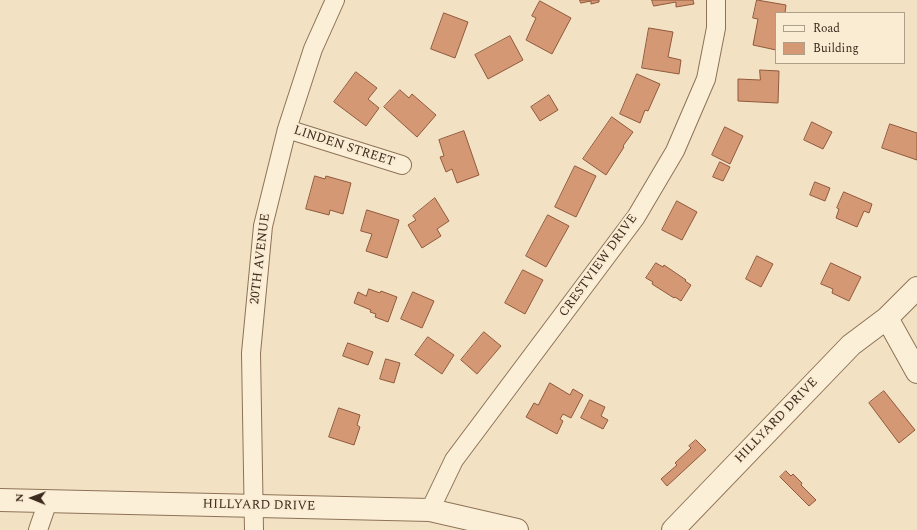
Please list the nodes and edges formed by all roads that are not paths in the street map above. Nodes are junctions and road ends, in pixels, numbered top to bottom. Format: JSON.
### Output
{"nodes":[{"id":1,"x":335,"y":0,"type":"edge"},
{"id":2,"x":716,"y":0,"type":"edge"},
{"id":3,"x":287,"y":129,"type":"junction"},
{"id":4,"x":402,"y":165,"type":"dead end"},
{"id":5,"x":917,"y":288,"type":"edge"},
{"id":6,"x":887,"y":318,"type":"junction"},
{"id":7,"x":917,"y":372,"type":"edge"},
{"id":8,"x":0,"y":500,"type":"edge"},
{"id":9,"x":48,"y":501,"type":"junction"},
{"id":10,"x":254,"y":506,"type":"junction"},
{"id":11,"x":430,"y":510,"type":"junction"},
{"id":12,"x":38,"y":530,"type":"edge"},
{"id":13,"x":254,"y":530,"type":"edge"},
{"id":14,"x":517,"y":530,"type":"edge"},
{"id":15,"x":673,"y":530,"type":"edge"}],
"edges":[{"from":1,"to":3,"type":"street","name":"20TH AVENUE"},
{"from":2,"to":11,"type":"street","name":"CRESTVIEW DRIVE"},
{"from":3,"to":4,"type":"street","name":"LINDEN STREET"},
{"from":3,"to":10,"type":"street","name":"20TH AVENUE"},
{"from":5,"to":6,"type":"street","name":"HILLYARD DRIVE"},
{"from":6,"to":7,"type":"street"},
{"from":6,"to":15,"type":"street","name":"HILLYARD DRIVE"},
{"from":8,"to":9,"type":"street","name":"HILLYARD DRIVE"},
{"from":9,"to":10,"type":"street","name":"HILLYARD DRIVE"},
{"from":9,"to":12,"type":"street"},
{"from":10,"to":11,"type":"street","name":"HILLYARD DRIVE"},
{"from":10,"to":13,"type":"street","name":"20TH AVENUE"},
{"from":11,"to":14,"type":"street","name":"HILLYARD DRIVE"}]}
